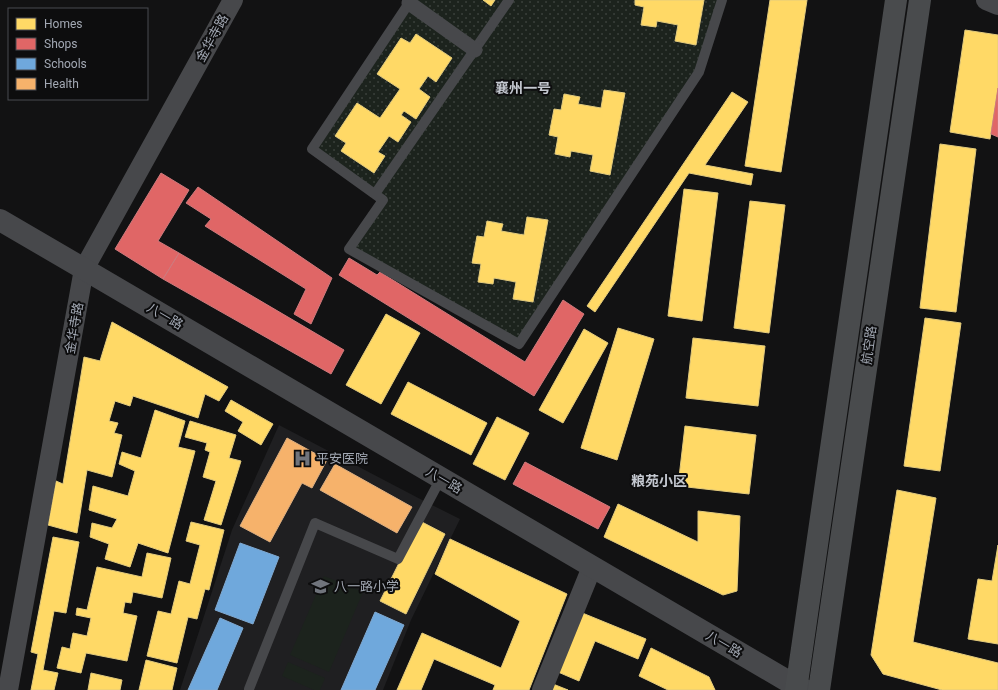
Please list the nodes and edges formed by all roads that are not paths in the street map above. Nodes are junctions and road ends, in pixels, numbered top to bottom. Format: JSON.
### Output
{"nodes":[{"id":1,"x":233,"y":0,"type":"edge"},
{"id":2,"x":509,"y":0,"type":"edge"},
{"id":3,"x":722,"y":0,"type":"edge"},
{"id":4,"x":896,"y":0,"type":"edge"},
{"id":5,"x":920,"y":0,"type":"edge"},
{"id":6,"x":986,"y":0,"type":"edge"},
{"id":7,"x":410,"y":2,"type":"edge"},
{"id":8,"x":998,"y":5,"type":"edge"},
{"id":9,"x":475,"y":50,"type":"junction"},
{"id":10,"x":374,"y":194,"type":"junction"},
{"id":11,"x":0,"y":220,"type":"edge"},
{"id":12,"x":84,"y":269,"type":"junction"},
{"id":13,"x":441,"y":478,"type":"junction"},
{"id":14,"x":592,"y":567,"type":"junction"},
{"id":15,"x":249,"y":689,"type":"dead end"},
{"id":16,"x":799,"y":689,"type":"edge"},
{"id":17,"x":8,"y":690,"type":"edge"},
{"id":18,"x":542,"y":690,"type":"edge"},
{"id":19,"x":819,"y":690,"type":"edge"}],
"edges":[{"from":1,"to":12,"type":"street","name":"金华寺路"},
{"from":2,"to":9,"type":"lane"},
{"from":3,"to":10,"type":"lane"},
{"from":4,"to":16,"type":"main road","name":"航空路"},
{"from":5,"to":19,"type":"main road","name":"航空路"},
{"from":6,"to":8,"type":"street"},
{"from":7,"to":9,"type":"street"},
{"from":7,"to":10,"type":"lane"},
{"from":9,"to":10,"type":"lane"},
{"from":11,"to":12,"type":"street","name":"八一路"},
{"from":12,"to":13,"type":"street","name":"八一路"},
{"from":12,"to":17,"type":"street","name":"金华寺路"},
{"from":13,"to":14,"type":"street","name":"八一路"},
{"from":13,"to":15,"type":"lane"},
{"from":14,"to":16,"type":"street","name":"八一路"},
{"from":14,"to":18,"type":"street"}]}
